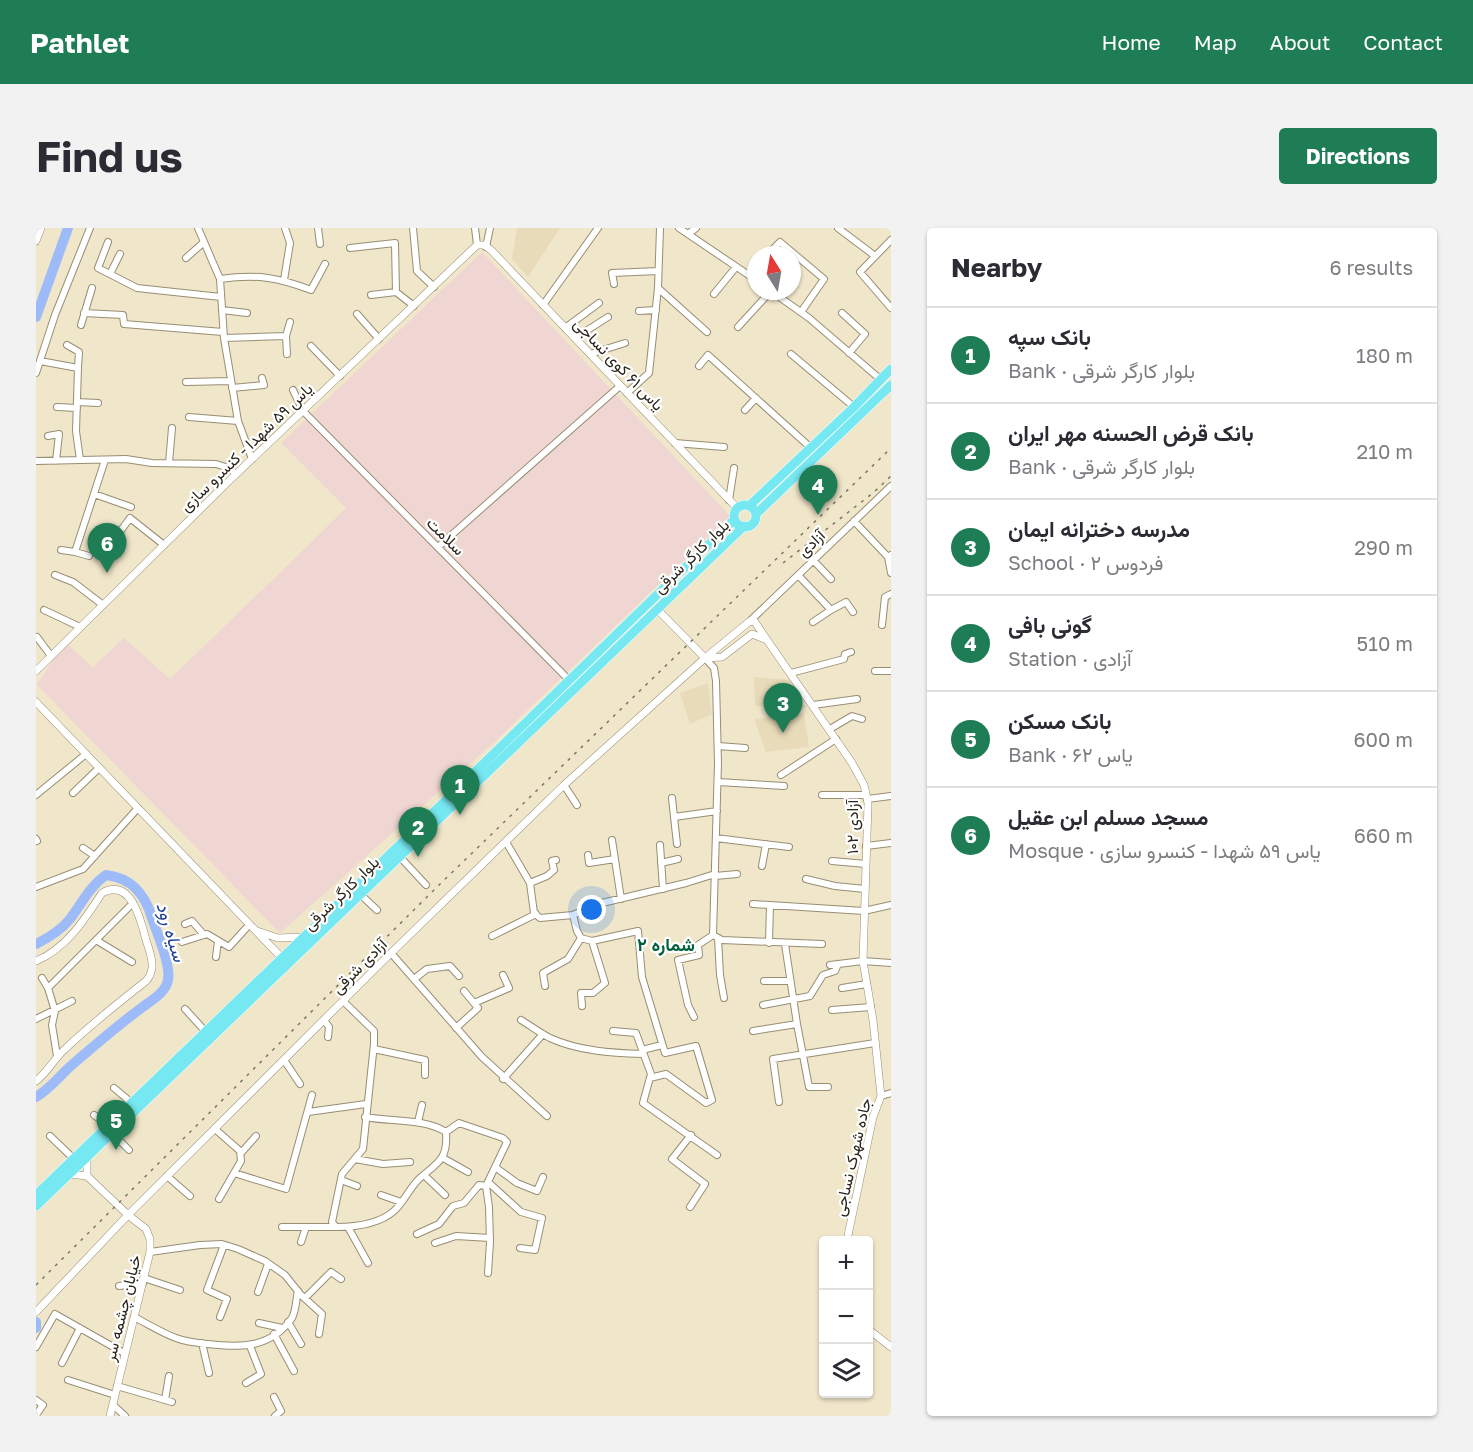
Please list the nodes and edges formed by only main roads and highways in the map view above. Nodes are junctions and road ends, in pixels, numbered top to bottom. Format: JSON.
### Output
{"nodes":[{"id":1,"x":891,"y":369,"type":"edge"},
{"id":2,"x":891,"y":385,"type":"edge"},
{"id":3,"x":752,"y":510,"type":"junction"},
{"id":4,"x":735,"y":519,"type":"junction"},
{"id":5,"x":744,"y":526,"type":"junction"},
{"id":6,"x":447,"y":807,"type":"junction"},
{"id":7,"x":162,"y":1079,"type":"junction"},
{"id":8,"x":110,"y":1129,"type":"junction"},
{"id":9,"x":37,"y":1192,"type":"edge"},
{"id":10,"x":36,"y":1206,"type":"edge"}],
"edges":[{"from":1,"to":3,"type":"main road"},
{"from":2,"to":3,"type":"main road"},
{"from":3,"to":4,"type":"main road"},
{"from":3,"to":5,"type":"main road"},
{"from":4,"to":5,"type":"main road"},
{"from":4,"to":6,"type":"main road","name":"بلوار کارگر شرقی"},
{"from":5,"to":6,"type":"main road","name":"بلوار کارگر شرقی"},
{"from":6,"to":7,"type":"main road","name":"بلوار کارگر شرقی"},
{"from":6,"to":7,"type":"main road","name":"بلوار کارگر شرقی"},
{"from":7,"to":8,"type":"main road","name":"بلوار کارگر شرقی"},
{"from":7,"to":8,"type":"main road","name":"بلوار کارگر شرقی"},
{"from":8,"to":9,"type":"main road","name":"بلوار کارگر شرقی"},
{"from":8,"to":10,"type":"main road","name":"بلوار کارگر شرقی"}]}
